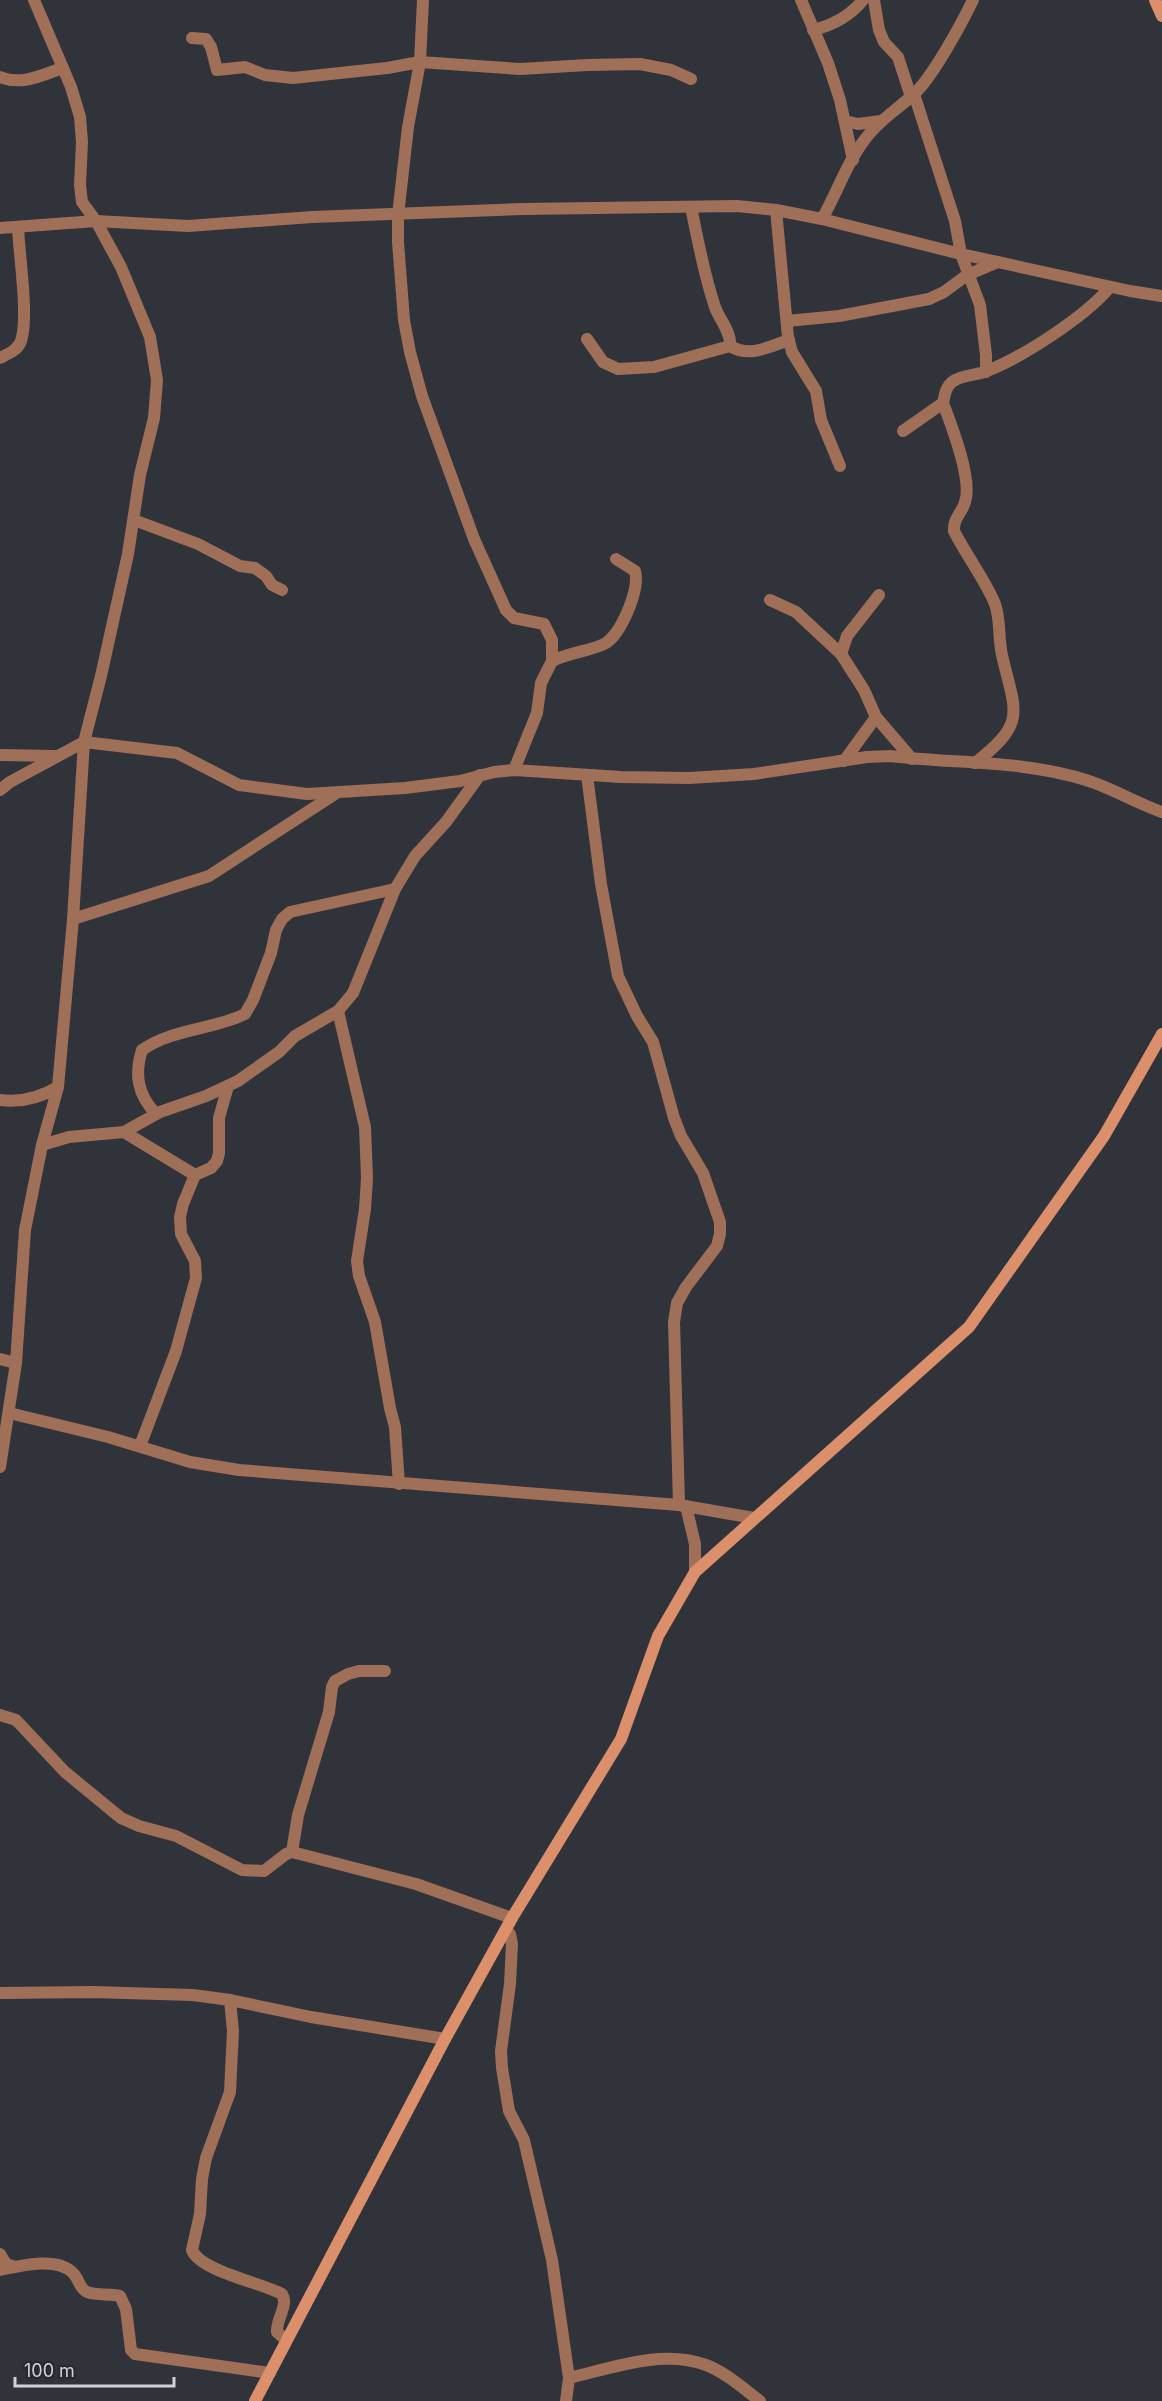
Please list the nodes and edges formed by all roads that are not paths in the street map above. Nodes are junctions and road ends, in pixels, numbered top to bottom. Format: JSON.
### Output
{"nodes":[{"id":1,"x":34,"y":0,"type":"edge"},
{"id":2,"x":423,"y":0,"type":"edge"},
{"id":3,"x":801,"y":0,"type":"edge"},
{"id":4,"x":864,"y":0,"type":"edge"},
{"id":5,"x":874,"y":0,"type":"edge"},
{"id":6,"x":973,"y":0,"type":"edge"},
{"id":7,"x":1155,"y":0,"type":"edge"},
{"id":8,"x":1162,"y":16,"type":"edge"},
{"id":9,"x":813,"y":30,"type":"junction"},
{"id":10,"x":192,"y":38,"type":"dead end"},
{"id":11,"x":420,"y":62,"type":"junction"},
{"id":12,"x":63,"y":68,"type":"junction"},
{"id":13,"x":0,"y":77,"type":"edge"},
{"id":14,"x":692,"y":79,"type":"dead end"},
{"id":15,"x":913,"y":95,"type":"junction"},
{"id":16,"x":845,"y":121,"type":"junction"},
{"id":17,"x":881,"y":121,"type":"junction"},
{"id":18,"x":853,"y":160,"type":"junction"},
{"id":19,"x":691,"y":207,"type":"junction"},
{"id":20,"x":776,"y":210,"type":"junction"},
{"id":21,"x":398,"y":215,"type":"junction"},
{"id":22,"x":822,"y":219,"type":"junction"},
{"id":23,"x":96,"y":221,"type":"junction"},
{"id":24,"x":18,"y":227,"type":"junction"},
{"id":25,"x":0,"y":228,"type":"edge"},
{"id":26,"x":961,"y":255,"type":"junction"},
{"id":27,"x":998,"y":262,"type":"junction"},
{"id":28,"x":967,"y":275,"type":"junction"},
{"id":29,"x":1110,"y":287,"type":"junction"},
{"id":30,"x":1162,"y":296,"type":"edge"},
{"id":31,"x":787,"y":321,"type":"junction"},
{"id":32,"x":587,"y":339,"type":"dead end"},
{"id":33,"x":789,"y":340,"type":"junction"},
{"id":34,"x":729,"y":346,"type":"junction"},
{"id":35,"x":0,"y":358,"type":"edge"},
{"id":36,"x":986,"y":372,"type":"junction"},
{"id":37,"x":943,"y":403,"type":"junction"},
{"id":38,"x":903,"y":430,"type":"dead end"},
{"id":39,"x":840,"y":466,"type":"dead end"},
{"id":40,"x":134,"y":520,"type":"junction"},
{"id":41,"x":616,"y":559,"type":"dead end"},
{"id":42,"x":282,"y":590,"type":"dead end"},
{"id":43,"x":879,"y":595,"type":"dead end"},
{"id":44,"x":770,"y":600,"type":"dead end"},
{"id":45,"x":841,"y":654,"type":"junction"},
{"id":46,"x":552,"y":661,"type":"junction"},
{"id":47,"x":876,"y":717,"type":"junction"},
{"id":48,"x":84,"y":742,"type":"junction"},
{"id":49,"x":0,"y":755,"type":"edge"},
{"id":50,"x":56,"y":756,"type":"junction"},
{"id":51,"x":912,"y":759,"type":"junction"},
{"id":52,"x":844,"y":761,"type":"junction"},
{"id":53,"x":975,"y":764,"type":"junction"},
{"id":54,"x":514,"y":770,"type":"junction"},
{"id":55,"x":480,"y":775,"type":"junction"},
{"id":56,"x":587,"y":775,"type":"junction"},
{"id":57,"x":0,"y":790,"type":"edge"},
{"id":58,"x":336,"y":793,"type":"junction"},
{"id":59,"x":1162,"y":812,"type":"edge"},
{"id":60,"x":395,"y":889,"type":"junction"},
{"id":61,"x":73,"y":919,"type":"junction"},
{"id":62,"x":338,"y":1011,"type":"junction"},
{"id":63,"x":1162,"y":1034,"type":"edge"},
{"id":64,"x":58,"y":1086,"type":"junction"},
{"id":65,"x":228,"y":1086,"type":"junction"},
{"id":66,"x":0,"y":1100,"type":"edge"},
{"id":67,"x":156,"y":1114,"type":"junction"},
{"id":68,"x":49,"y":1121,"type":"junction"},
{"id":69,"x":124,"y":1132,"type":"junction"},
{"id":70,"x":69,"y":1137,"type":"junction"},
{"id":71,"x":42,"y":1145,"type":"junction"},
{"id":72,"x":195,"y":1175,"type":"junction"},
{"id":73,"x":0,"y":1359,"type":"edge"},
{"id":74,"x":16,"y":1363,"type":"junction"},
{"id":75,"x":5,"y":1422,"type":"edge"},
{"id":76,"x":140,"y":1446,"type":"junction"},
{"id":77,"x":0,"y":1467,"type":"edge"},
{"id":78,"x":399,"y":1484,"type":"junction"},
{"id":79,"x":682,"y":1506,"type":"junction"},
{"id":80,"x":754,"y":1518,"type":"junction"},
{"id":81,"x":695,"y":1572,"type":"junction"},
{"id":82,"x":385,"y":1671,"type":"dead end"},
{"id":83,"x":0,"y":1715,"type":"edge"},
{"id":84,"x":292,"y":1852,"type":"junction"},
{"id":85,"x":512,"y":1918,"type":"junction"},
{"id":86,"x":506,"y":1930,"type":"junction"},
{"id":87,"x":0,"y":1993,"type":"edge"},
{"id":88,"x":230,"y":2000,"type":"junction"},
{"id":89,"x":445,"y":2038,"type":"junction"},
{"id":90,"x":0,"y":2254,"type":"edge"},
{"id":91,"x":6,"y":2268,"type":"edge"},
{"id":92,"x":286,"y":2340,"type":"junction"},
{"id":93,"x":270,"y":2373,"type":"junction"},
{"id":94,"x":569,"y":2378,"type":"junction"},
{"id":95,"x":255,"y":2401,"type":"edge"},
{"id":96,"x":566,"y":2401,"type":"edge"},
{"id":97,"x":760,"y":2401,"type":"edge"}],
"edges":[{"from":1,"to":12,"type":"street"},
{"from":2,"to":11,"type":"street"},
{"from":3,"to":9,"type":"street"},
{"from":4,"to":9,"type":"street"},
{"from":5,"to":15,"type":"street"},
{"from":6,"to":15,"type":"street"},
{"from":7,"to":8,"type":"street"},
{"from":9,"to":16,"type":"street"},
{"from":10,"to":11,"type":"street"},
{"from":11,"to":14,"type":"street"},
{"from":11,"to":21,"type":"street"},
{"from":12,"to":13,"type":"street"},
{"from":12,"to":23,"type":"street"},
{"from":15,"to":17,"type":"street"},
{"from":15,"to":26,"type":"street"},
{"from":16,"to":17,"type":"street"},
{"from":16,"to":18,"type":"street"},
{"from":17,"to":18,"type":"street"},
{"from":18,"to":22,"type":"street"},
{"from":19,"to":20,"type":"street"},
{"from":19,"to":21,"type":"street"},
{"from":19,"to":34,"type":"street"},
{"from":20,"to":22,"type":"street"},
{"from":20,"to":31,"type":"street"},
{"from":21,"to":23,"type":"street"},
{"from":21,"to":46,"type":"street"},
{"from":22,"to":26,"type":"street"},
{"from":23,"to":24,"type":"street"},
{"from":23,"to":40,"type":"street"},
{"from":24,"to":25,"type":"street"},
{"from":24,"to":35,"type":"street"},
{"from":26,"to":27,"type":"street"},
{"from":26,"to":28,"type":"street"},
{"from":27,"to":28,"type":"street"},
{"from":27,"to":29,"type":"street"},
{"from":28,"to":31,"type":"street"},
{"from":28,"to":36,"type":"street"},
{"from":29,"to":30,"type":"street"},
{"from":29,"to":36,"type":"street"},
{"from":31,"to":33,"type":"street"},
{"from":32,"to":34,"type":"street"},
{"from":33,"to":34,"type":"street"},
{"from":33,"to":39,"type":"street"},
{"from":36,"to":37,"type":"street"},
{"from":37,"to":38,"type":"street"},
{"from":37,"to":53,"type":"street"},
{"from":40,"to":42,"type":"street"},
{"from":40,"to":48,"type":"street"},
{"from":41,"to":46,"type":"street"},
{"from":43,"to":45,"type":"street"},
{"from":44,"to":45,"type":"street"},
{"from":45,"to":47,"type":"street"},
{"from":46,"to":54,"type":"street"},
{"from":47,"to":51,"type":"street"},
{"from":47,"to":52,"type":"street"},
{"from":48,"to":50,"type":"street"},
{"from":48,"to":58,"type":"street"},
{"from":48,"to":61,"type":"street"},
{"from":49,"to":50,"type":"street"},
{"from":50,"to":57,"type":"street"},
{"from":51,"to":52,"type":"street"},
{"from":51,"to":53,"type":"street"},
{"from":52,"to":56,"type":"street"},
{"from":53,"to":59,"type":"street"},
{"from":54,"to":55,"type":"street"},
{"from":54,"to":56,"type":"street"},
{"from":55,"to":58,"type":"street"},
{"from":55,"to":60,"type":"street"},
{"from":56,"to":79,"type":"street"},
{"from":58,"to":61,"type":"street"},
{"from":60,"to":62,"type":"street"},
{"from":60,"to":67,"type":"street"},
{"from":61,"to":64,"type":"street"},
{"from":62,"to":65,"type":"street"},
{"from":62,"to":78,"type":"street"},
{"from":63,"to":80,"type":"street"},
{"from":64,"to":66,"type":"street"},
{"from":64,"to":68,"type":"street"},
{"from":65,"to":67,"type":"street"},
{"from":65,"to":72,"type":"street"},
{"from":67,"to":69,"type":"street"},
{"from":68,"to":70,"type":"street"},
{"from":68,"to":71,"type":"street"},
{"from":69,"to":70,"type":"street"},
{"from":69,"to":72,"type":"street"},
{"from":70,"to":71,"type":"street"},
{"from":71,"to":74,"type":"street"},
{"from":72,"to":76,"type":"street"},
{"from":73,"to":74,"type":"street"},
{"from":74,"to":75,"type":"street"},
{"from":75,"to":76,"type":"street"},
{"from":75,"to":77,"type":"street"},
{"from":76,"to":78,"type":"street"},
{"from":78,"to":79,"type":"street"},
{"from":79,"to":80,"type":"street"},
{"from":79,"to":81,"type":"street"},
{"from":80,"to":81,"type":"street"},
{"from":81,"to":85,"type":"street"},
{"from":82,"to":84,"type":"street"},
{"from":83,"to":84,"type":"street"},
{"from":84,"to":85,"type":"street"},
{"from":85,"to":86,"type":"street"},
{"from":86,"to":89,"type":"street"},
{"from":86,"to":94,"type":"street"},
{"from":87,"to":88,"type":"street"},
{"from":88,"to":89,"type":"street"},
{"from":88,"to":92,"type":"street"},
{"from":89,"to":92,"type":"street"},
{"from":90,"to":91,"type":"street"},
{"from":91,"to":93,"type":"street"},
{"from":92,"to":93,"type":"street"},
{"from":93,"to":95,"type":"street"},
{"from":94,"to":96,"type":"street"},
{"from":94,"to":97,"type":"street"}]}
